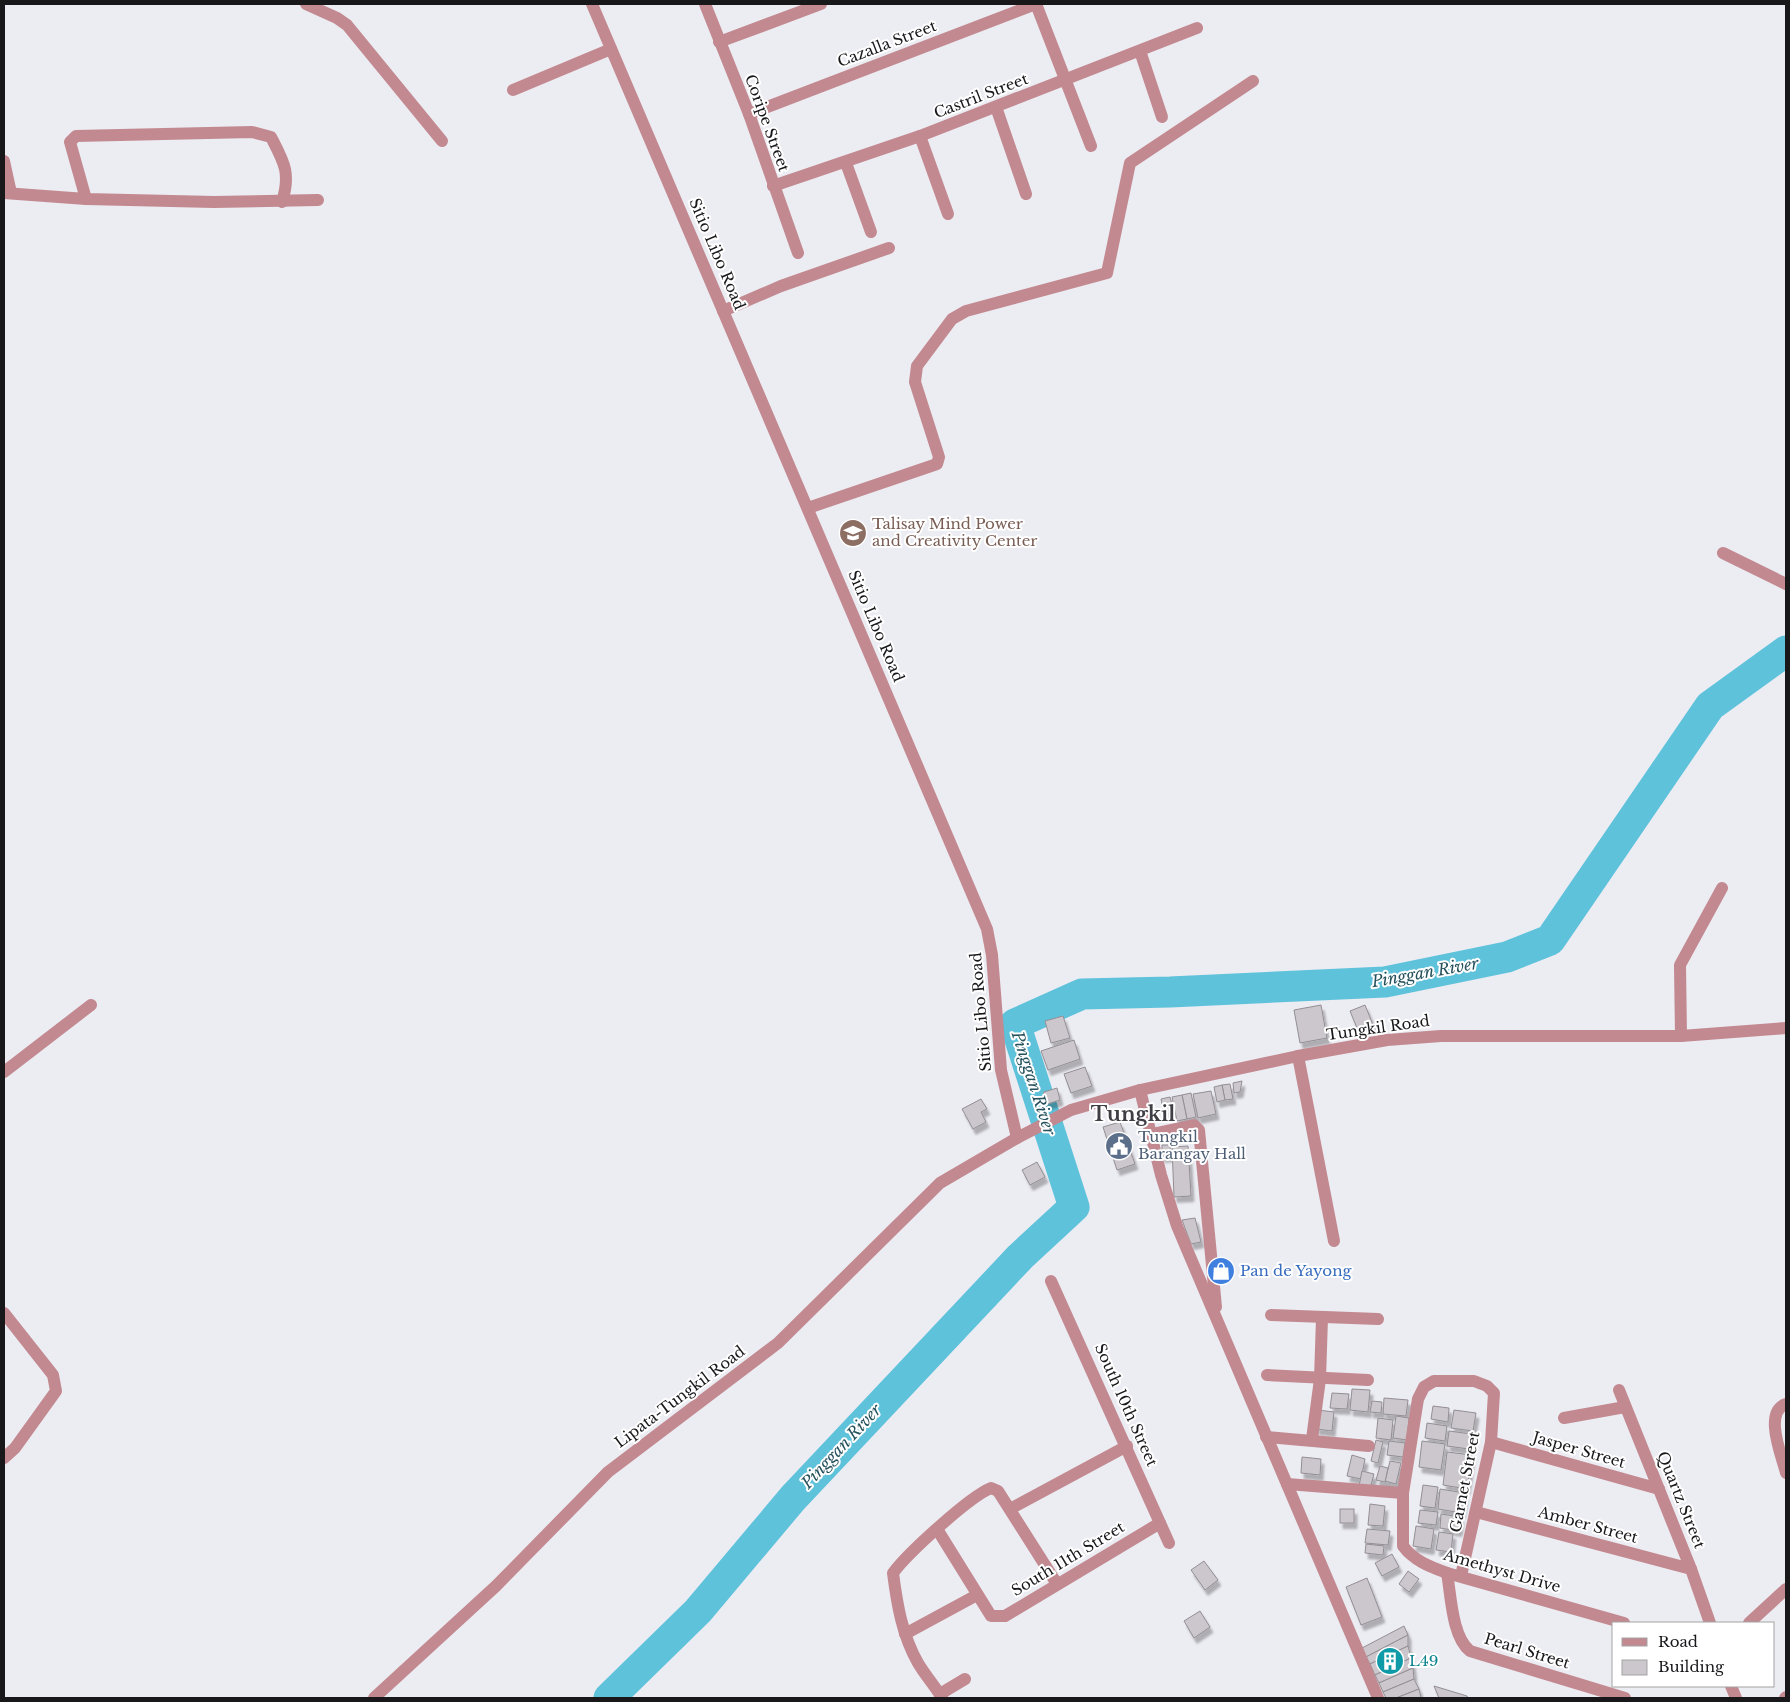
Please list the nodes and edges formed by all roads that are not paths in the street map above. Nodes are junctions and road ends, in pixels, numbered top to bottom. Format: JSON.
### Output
{"nodes":[{"id":1,"x":306,"y":4,"type":"edge"},
{"id":2,"x":592,"y":4,"type":"edge"},
{"id":3,"x":705,"y":4,"type":"edge"},
{"id":4,"x":821,"y":4,"type":"edge"},
{"id":5,"x":1036,"y":4,"type":"edge"},
{"id":6,"x":1197,"y":28,"type":"dead end"},
{"id":7,"x":719,"y":42,"type":"junction"},
{"id":8,"x":611,"y":49,"type":"junction"},
{"id":9,"x":1140,"y":50,"type":"junction"},
{"id":10,"x":1067,"y":80,"type":"junction"},
{"id":11,"x":1253,"y":82,"type":"dead end"},
{"id":12,"x":513,"y":90,"type":"dead end"},
{"id":13,"x":996,"y":107,"type":"junction"},
{"id":14,"x":749,"y":114,"type":"junction"},
{"id":15,"x":1162,"y":117,"type":"dead end"},
{"id":16,"x":920,"y":136,"type":"junction"},
{"id":17,"x":442,"y":141,"type":"dead end"},
{"id":18,"x":1091,"y":146,"type":"dead end"},
{"id":19,"x":4,"y":161,"type":"edge"},
{"id":20,"x":846,"y":163,"type":"junction"},
{"id":21,"x":773,"y":186,"type":"junction"},
{"id":22,"x":7,"y":193,"type":"edge"},
{"id":23,"x":1026,"y":194,"type":"dead end"},
{"id":24,"x":86,"y":199,"type":"junction"},
{"id":25,"x":318,"y":200,"type":"dead end"},
{"id":26,"x":282,"y":202,"type":"junction"},
{"id":27,"x":948,"y":214,"type":"dead end"},
{"id":28,"x":871,"y":232,"type":"dead end"},
{"id":29,"x":889,"y":248,"type":"dead end"},
{"id":30,"x":798,"y":253,"type":"dead end"},
{"id":31,"x":723,"y":311,"type":"junction"},
{"id":32,"x":808,"y":508,"type":"junction"},
{"id":33,"x":1723,"y":553,"type":"dead end"},
{"id":34,"x":1786,"y":584,"type":"edge"},
{"id":35,"x":1722,"y":888,"type":"dead end"},
{"id":36,"x":91,"y":1005,"type":"dead end"},
{"id":37,"x":1786,"y":1028,"type":"edge"},
{"id":38,"x":1681,"y":1036,"type":"junction"},
{"id":39,"x":1298,"y":1056,"type":"junction"},
{"id":40,"x":4,"y":1072,"type":"edge"},
{"id":41,"x":1140,"y":1090,"type":"junction"},
{"id":42,"x":1152,"y":1134,"type":"junction"},
{"id":43,"x":1022,"y":1135,"type":"junction"},
{"id":44,"x":1334,"y":1241,"type":"dead end"},
{"id":45,"x":1051,"y":1281,"type":"dead end"},
{"id":46,"x":4,"y":1312,"type":"edge"},
{"id":47,"x":1271,"y":1315,"type":"dead end"},
{"id":48,"x":1322,"y":1318,"type":"junction"},
{"id":49,"x":1378,"y":1319,"type":"dead end"},
{"id":50,"x":1217,"y":1321,"type":"junction"},
{"id":51,"x":1267,"y":1375,"type":"dead end"},
{"id":52,"x":1320,"y":1379,"type":"junction"},
{"id":53,"x":1368,"y":1380,"type":"dead end"},
{"id":54,"x":1619,"y":1390,"type":"dead end"},
{"id":55,"x":1494,"y":1393,"type":"joint"},
{"id":56,"x":1786,"y":1404,"type":"edge"},
{"id":57,"x":1625,"y":1407,"type":"junction"},
{"id":58,"x":1564,"y":1418,"type":"dead end"},
{"id":59,"x":1266,"y":1437,"type":"junction"},
{"id":60,"x":1312,"y":1439,"type":"junction"},
{"id":61,"x":1491,"y":1442,"type":"junction"},
{"id":62,"x":1128,"y":1446,"type":"junction"},
{"id":63,"x":1369,"y":1446,"type":"dead end"},
{"id":64,"x":4,"y":1458,"type":"edge"},
{"id":65,"x":1786,"y":1473,"type":"edge"},
{"id":66,"x":1287,"y":1484,"type":"junction"},
{"id":67,"x":1659,"y":1489,"type":"junction"},
{"id":68,"x":1403,"y":1493,"type":"junction"},
{"id":69,"x":1010,"y":1509,"type":"junction"},
{"id":70,"x":1476,"y":1512,"type":"junction"},
{"id":71,"x":1160,"y":1523,"type":"junction"},
{"id":72,"x":937,"y":1529,"type":"junction"},
{"id":73,"x":1169,"y":1543,"type":"dead end"},
{"id":74,"x":1691,"y":1569,"type":"junction"},
{"id":75,"x":1447,"y":1573,"type":"junction"},
{"id":76,"x":1462,"y":1576,"type":"junction"},
{"id":77,"x":1057,"y":1584,"type":"junction"},
{"id":78,"x":1786,"y":1589,"type":"edge"},
{"id":79,"x":976,"y":1595,"type":"junction"},
{"id":80,"x":1621,"y":1622,"type":"edge"},
{"id":81,"x":1710,"y":1622,"type":"edge"},
{"id":82,"x":1750,"y":1622,"type":"edge"},
{"id":83,"x":905,"y":1634,"type":"junction"},
{"id":84,"x":964,"y":1679,"type":"dead end"},
{"id":85,"x":941,"y":1696,"type":"edge"},
{"id":86,"x":374,"y":1698,"type":"edge"},
{"id":87,"x":1378,"y":1698,"type":"edge"},
{"id":88,"x":1625,"y":1698,"type":"edge"}],
"edges":[{"from":1,"to":17,"type":"street"},
{"from":2,"to":8,"type":"street","name":"Sitio Libo Road"},
{"from":3,"to":7,"type":"street","name":"Coripe Street"},
{"from":4,"to":7,"type":"street"},
{"from":5,"to":10,"type":"street"},
{"from":5,"to":14,"type":"street","name":"Cazalla Street"},
{"from":6,"to":9,"type":"street","name":"Castril Street"},
{"from":7,"to":14,"type":"street","name":"Coripe Street"},
{"from":8,"to":12,"type":"street"},
{"from":8,"to":31,"type":"street","name":"Sitio Libo Road"},
{"from":9,"to":10,"type":"street","name":"Castril Street"},
{"from":9,"to":15,"type":"street"},
{"from":10,"to":13,"type":"street","name":"Castril Street"},
{"from":10,"to":18,"type":"street"},
{"from":11,"to":32,"type":"street"},
{"from":13,"to":16,"type":"street","name":"Castril Street"},
{"from":13,"to":23,"type":"street"},
{"from":14,"to":21,"type":"street","name":"Coripe Street"},
{"from":16,"to":20,"type":"street","name":"Castril Street"},
{"from":16,"to":27,"type":"street"},
{"from":19,"to":22,"type":"street"},
{"from":20,"to":21,"type":"street","name":"Castril Street"},
{"from":20,"to":28,"type":"street"},
{"from":21,"to":30,"type":"street","name":"Coripe Street"},
{"from":22,"to":24,"type":"street"},
{"from":24,"to":26,"type":"street"},
{"from":24,"to":26,"type":"street"},
{"from":25,"to":26,"type":"street"},
{"from":29,"to":31,"type":"street"},
{"from":31,"to":32,"type":"street","name":"Sitio Libo Road"},
{"from":32,"to":43,"type":"street","name":"Sitio Libo Road"},
{"from":33,"to":34,"type":"street"},
{"from":35,"to":38,"type":"street"},
{"from":36,"to":40,"type":"street"},
{"from":37,"to":38,"type":"street","name":"Tungkil Road"},
{"from":38,"to":39,"type":"street","name":"Tungkil Road"},
{"from":39,"to":41,"type":"street","name":"Tungkil Road"},
{"from":39,"to":44,"type":"street"},
{"from":41,"to":42,"type":"street"},
{"from":41,"to":43,"type":"street","name":"Tungkil Road"},
{"from":42,"to":50,"type":"street"},
{"from":42,"to":50,"type":"street"},
{"from":43,"to":86,"type":"street","name":"Lipata-Tungkil Road"},
{"from":45,"to":62,"type":"street","name":"South 10th Street"},
{"from":46,"to":64,"type":"street"},
{"from":47,"to":48,"type":"street"},
{"from":48,"to":49,"type":"street"},
{"from":48,"to":52,"type":"street"},
{"from":50,"to":59,"type":"street"},
{"from":51,"to":52,"type":"street"},
{"from":52,"to":53,"type":"street"},
{"from":52,"to":60,"type":"street"},
{"from":54,"to":57,"type":"street","name":"Quartz Street"},
{"from":55,"to":61,"type":"street","name":"Garnet Street"},
{"from":55,"to":68,"type":"street","name":"Amethyst Drive"},
{"from":56,"to":65,"type":"street"},
{"from":57,"to":58,"type":"street"},
{"from":57,"to":67,"type":"street","name":"Quartz Street"},
{"from":59,"to":60,"type":"street"},
{"from":59,"to":66,"type":"street"},
{"from":60,"to":63,"type":"street"},
{"from":61,"to":67,"type":"street","name":"Jasper Street"},
{"from":61,"to":70,"type":"street","name":"Garnet Street"},
{"from":62,"to":69,"type":"street"},
{"from":62,"to":71,"type":"street","name":"South 10th Street"},
{"from":66,"to":68,"type":"street"},
{"from":66,"to":87,"type":"street"},
{"from":67,"to":74,"type":"street","name":"Quartz Street"},
{"from":68,"to":75,"type":"street","name":"Amethyst Drive"},
{"from":69,"to":72,"type":"street"},
{"from":69,"to":77,"type":"street"},
{"from":70,"to":74,"type":"street","name":"Amber Street"},
{"from":70,"to":76,"type":"street","name":"Garnet Street"},
{"from":71,"to":73,"type":"street","name":"South 10th Street"},
{"from":71,"to":77,"type":"street","name":"South 11th Street"},
{"from":72,"to":79,"type":"street"},
{"from":72,"to":83,"type":"street"},
{"from":74,"to":81,"type":"street","name":"Quartz Street"},
{"from":75,"to":76,"type":"street","name":"Amethyst Drive"},
{"from":75,"to":88,"type":"street","name":"Pearl Street"},
{"from":76,"to":80,"type":"street","name":"Amethyst Drive"},
{"from":77,"to":79,"type":"street","name":"South 11th Street"},
{"from":78,"to":82,"type":"street"},
{"from":79,"to":83,"type":"street"},
{"from":83,"to":85,"type":"street"},
{"from":84,"to":85,"type":"street"}]}
